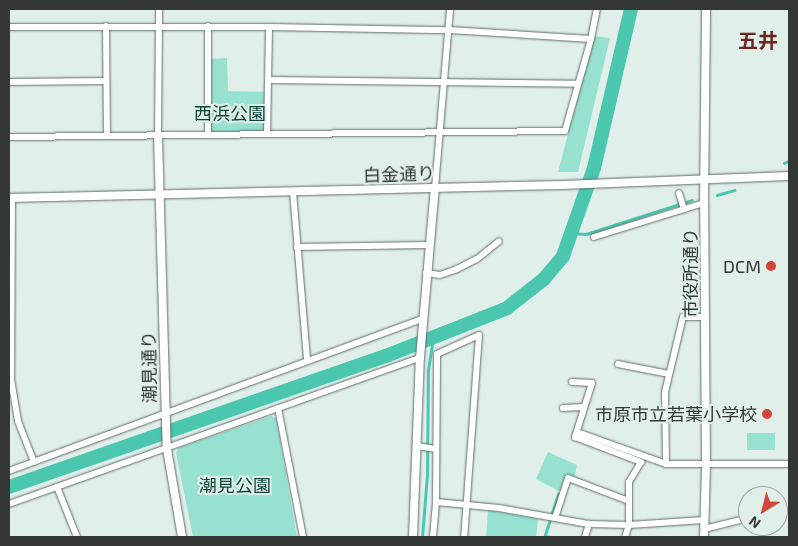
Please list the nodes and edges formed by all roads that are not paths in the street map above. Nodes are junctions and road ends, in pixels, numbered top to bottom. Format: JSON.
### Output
{"nodes":[{"id":1,"x":159,"y":9,"type":"edge"},
{"id":2,"x":450,"y":9,"type":"edge"},
{"id":3,"x":597,"y":9,"type":"edge"},
{"id":4,"x":706,"y":9,"type":"edge"},
{"id":5,"x":106,"y":26,"type":"junction"},
{"id":6,"x":208,"y":26,"type":"junction"},
{"id":7,"x":9,"y":27,"type":"edge"},
{"id":8,"x":159,"y":27,"type":"junction"},
{"id":9,"x":268,"y":27,"type":"junction"},
{"id":10,"x":449,"y":30,"type":"junction"},
{"id":11,"x":590,"y":39,"type":"junction"},
{"id":12,"x":268,"y":80,"type":"junction"},
{"id":13,"x":106,"y":81,"type":"junction"},
{"id":14,"x":9,"y":82,"type":"edge"},
{"id":15,"x":445,"y":82,"type":"junction"},
{"id":16,"x":578,"y":84,"type":"junction"},
{"id":17,"x":441,"y":132,"type":"junction"},
{"id":18,"x":267,"y":134,"type":"junction"},
{"id":19,"x":108,"y":135,"type":"junction"},
{"id":20,"x":158,"y":136,"type":"junction"},
{"id":21,"x":208,"y":136,"type":"junction"},
{"id":22,"x":9,"y":137,"type":"edge"},
{"id":23,"x":789,"y":176,"type":"edge"},
{"id":24,"x":704,"y":180,"type":"junction"},
{"id":25,"x":434,"y":188,"type":"junction"},
{"id":26,"x":293,"y":192,"type":"junction"},
{"id":27,"x":679,"y":193,"type":"dead end"},
{"id":28,"x":159,"y":195,"type":"junction"},
{"id":29,"x":10,"y":198,"type":"edge"},
{"id":30,"x":704,"y":203,"type":"junction"},
{"id":31,"x":684,"y":209,"type":"junction"},
{"id":32,"x":594,"y":237,"type":"dead end"},
{"id":33,"x":500,"y":240,"type":"dead end"},
{"id":34,"x":428,"y":244,"type":"junction"},
{"id":35,"x":297,"y":247,"type":"junction"},
{"id":36,"x":426,"y":273,"type":"junction"},
{"id":37,"x":705,"y":317,"type":"junction"},
{"id":38,"x":423,"y":319,"type":"junction"},
{"id":39,"x":10,"y":338,"type":"edge"},
{"id":40,"x":420,"y":358,"type":"junction"},
{"id":41,"x":307,"y":360,"type":"junction"},
{"id":42,"x":618,"y":364,"type":"dead end"},
{"id":43,"x":670,"y":374,"type":"junction"},
{"id":44,"x":572,"y":382,"type":"dead end"},
{"id":45,"x":584,"y":407,"type":"junction"},
{"id":46,"x":278,"y":408,"type":"junction"},
{"id":47,"x":564,"y":408,"type":"dead end"},
{"id":48,"x":165,"y":414,"type":"junction"},
{"id":49,"x":577,"y":432,"type":"junction"},
{"id":50,"x":417,"y":446,"type":"junction"},
{"id":51,"x":167,"y":449,"type":"junction"},
{"id":52,"x":436,"y":449,"type":"junction"},
{"id":53,"x":34,"y":462,"type":"junction"},
{"id":54,"x":666,"y":464,"type":"junction"},
{"id":55,"x":789,"y":464,"type":"edge"},
{"id":56,"x":706,"y":466,"type":"junction"},
{"id":57,"x":9,"y":471,"type":"edge"},
{"id":58,"x":57,"y":487,"type":"junction"},
{"id":59,"x":436,"y":502,"type":"junction"},
{"id":60,"x":629,"y":502,"type":"junction"},
{"id":61,"x":9,"y":504,"type":"edge"},
{"id":62,"x":467,"y":505,"type":"junction"},
{"id":63,"x":555,"y":518,"type":"junction"},
{"id":64,"x":704,"y":520,"type":"junction"},
{"id":65,"x":738,"y":521,"type":"edge"},
{"id":66,"x":589,"y":524,"type":"junction"},
{"id":67,"x":629,"y":525,"type":"junction"},
{"id":68,"x":704,"y":533,"type":"edge"},
{"id":69,"x":77,"y":537,"type":"edge"},
{"id":70,"x":182,"y":537,"type":"edge"},
{"id":71,"x":303,"y":537,"type":"edge"},
{"id":72,"x":413,"y":537,"type":"edge"},
{"id":73,"x":433,"y":537,"type":"edge"},
{"id":74,"x":464,"y":537,"type":"edge"},
{"id":75,"x":585,"y":537,"type":"edge"},
{"id":76,"x":625,"y":537,"type":"edge"}],
"edges":[{"from":1,"to":8,"type":"street"},
{"from":2,"to":10,"type":"street"},
{"from":3,"to":11,"type":"street"},
{"from":4,"to":24,"type":"street","name":"市役所通り"},
{"from":5,"to":7,"type":"street"},
{"from":5,"to":8,"type":"street"},
{"from":5,"to":13,"type":"street"},
{"from":6,"to":8,"type":"street"},
{"from":6,"to":9,"type":"street"},
{"from":6,"to":21,"type":"street"},
{"from":8,"to":20,"type":"street"},
{"from":9,"to":10,"type":"street"},
{"from":9,"to":12,"type":"street"},
{"from":10,"to":11,"type":"street"},
{"from":10,"to":15,"type":"street"},
{"from":11,"to":16,"type":"street"},
{"from":12,"to":15,"type":"street"},
{"from":12,"to":18,"type":"street"},
{"from":13,"to":14,"type":"street"},
{"from":13,"to":19,"type":"street"},
{"from":15,"to":16,"type":"street"},
{"from":15,"to":17,"type":"street"},
{"from":16,"to":17,"type":"street"},
{"from":17,"to":18,"type":"street"},
{"from":17,"to":25,"type":"street"},
{"from":18,"to":21,"type":"street"},
{"from":19,"to":20,"type":"street"},
{"from":19,"to":22,"type":"street"},
{"from":20,"to":21,"type":"street"},
{"from":20,"to":28,"type":"street","name":"潮見通り"},
{"from":23,"to":24,"type":"street","name":"白金通り"},
{"from":24,"to":25,"type":"street","name":"白金通り"},
{"from":24,"to":30,"type":"street","name":"市役所通り"},
{"from":25,"to":26,"type":"street","name":"白金通り"},
{"from":25,"to":34,"type":"street"},
{"from":26,"to":28,"type":"street","name":"白金通り"},
{"from":26,"to":35,"type":"street"},
{"from":27,"to":31,"type":"street"},
{"from":28,"to":29,"type":"street","name":"白金通り"},
{"from":28,"to":48,"type":"street","name":"潮見通り"},
{"from":29,"to":39,"type":"street"},
{"from":30,"to":31,"type":"street"},
{"from":30,"to":37,"type":"street","name":"市役所通り"},
{"from":31,"to":32,"type":"street"},
{"from":33,"to":36,"type":"street"},
{"from":34,"to":35,"type":"street"},
{"from":34,"to":36,"type":"street"},
{"from":35,"to":41,"type":"street"},
{"from":36,"to":38,"type":"street"},
{"from":37,"to":43,"type":"street"},
{"from":37,"to":56,"type":"street","name":"市役所通り"},
{"from":38,"to":40,"type":"street"},
{"from":38,"to":41,"type":"street"},
{"from":39,"to":53,"type":"street"},
{"from":40,"to":46,"type":"street"},
{"from":40,"to":50,"type":"street"},
{"from":41,"to":48,"type":"street"},
{"from":42,"to":43,"type":"street"},
{"from":43,"to":54,"type":"street"},
{"from":44,"to":45,"type":"street"},
{"from":45,"to":47,"type":"street"},
{"from":45,"to":49,"type":"street"},
{"from":46,"to":51,"type":"street"},
{"from":46,"to":71,"type":"street"},
{"from":48,"to":51,"type":"street","name":"潮見通り"},
{"from":48,"to":53,"type":"street"},
{"from":49,"to":54,"type":"street"},
{"from":49,"to":60,"type":"street"},
{"from":50,"to":52,"type":"street"},
{"from":50,"to":72,"type":"street"},
{"from":51,"to":58,"type":"street"},
{"from":51,"to":70,"type":"street","name":"潮見通り"},
{"from":52,"to":59,"type":"street"},
{"from":52,"to":62,"type":"street"},
{"from":53,"to":57,"type":"street"},
{"from":54,"to":56,"type":"street"},
{"from":55,"to":56,"type":"street"},
{"from":56,"to":64,"type":"street","name":"市役所通り"},
{"from":58,"to":61,"type":"street"},
{"from":58,"to":69,"type":"street"},
{"from":59,"to":62,"type":"street"},
{"from":59,"to":73,"type":"street"},
{"from":60,"to":63,"type":"street"},
{"from":60,"to":67,"type":"street"},
{"from":62,"to":63,"type":"street"},
{"from":62,"to":74,"type":"street"},
{"from":63,"to":66,"type":"street"},
{"from":64,"to":67,"type":"street"},
{"from":64,"to":68,"type":"street","name":"市役所通り"},
{"from":65,"to":68,"type":"street"},
{"from":66,"to":67,"type":"street"},
{"from":66,"to":75,"type":"street"},
{"from":67,"to":76,"type":"street"}]}
